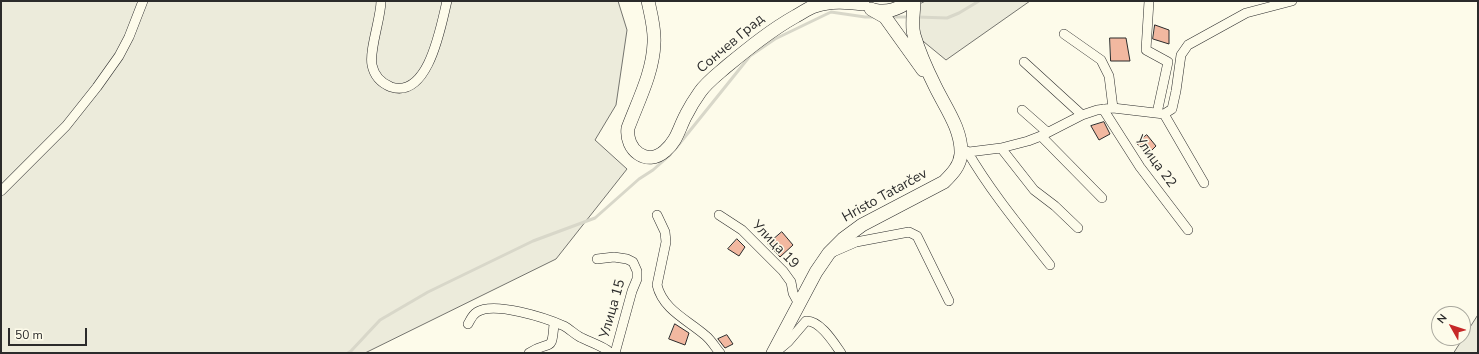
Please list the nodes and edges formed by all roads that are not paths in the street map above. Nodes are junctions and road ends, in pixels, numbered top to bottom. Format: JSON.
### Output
{"nodes":[{"id":1,"x":143,"y":1,"type":"edge"},
{"id":2,"x":381,"y":1,"type":"edge"},
{"id":3,"x":447,"y":1,"type":"edge"},
{"id":4,"x":648,"y":1,"type":"edge"},
{"id":5,"x":813,"y":1,"type":"edge"},
{"id":6,"x":909,"y":1,"type":"edge"},
{"id":7,"x":914,"y":1,"type":"edge"},
{"id":8,"x":1149,"y":1,"type":"edge"},
{"id":9,"x":1292,"y":1,"type":"edge"},
{"id":10,"x":865,"y":4,"type":"edge"},
{"id":11,"x":801,"y":13,"type":"junction"},
{"id":12,"x":1064,"y":34,"type":"dead end"},
{"id":13,"x":1024,"y":62,"type":"dead end"},
{"id":14,"x":934,"y":84,"type":"junction"},
{"id":15,"x":1113,"y":108,"type":"junction"},
{"id":16,"x":1103,"y":109,"type":"junction"},
{"id":17,"x":1022,"y":110,"type":"dead end"},
{"id":18,"x":1160,"y":114,"type":"junction"},
{"id":19,"x":1082,"y":115,"type":"junction"},
{"id":20,"x":1044,"y":134,"type":"junction"},
{"id":21,"x":1001,"y":148,"type":"junction"},
{"id":22,"x":964,"y":152,"type":"junction"},
{"id":23,"x":1204,"y":183,"type":"dead end"},
{"id":24,"x":1,"y":191,"type":"edge"},
{"id":25,"x":1102,"y":198,"type":"dead end"},
{"id":26,"x":657,"y":215,"type":"dead end"},
{"id":27,"x":719,"y":215,"type":"dead end"},
{"id":28,"x":1078,"y":228,"type":"dead end"},
{"id":29,"x":1188,"y":230,"type":"dead end"},
{"id":30,"x":829,"y":253,"type":"junction"},
{"id":31,"x":597,"y":259,"type":"dead end"},
{"id":32,"x":1050,"y":265,"type":"dead end"},
{"id":33,"x":948,"y":300,"type":"dead end"},
{"id":34,"x":800,"y":304,"type":"junction"},
{"id":35,"x":554,"y":323,"type":"junction"},
{"id":36,"x":468,"y":324,"type":"dead end"},
{"id":37,"x":529,"y":353,"type":"edge"},
{"id":38,"x":610,"y":353,"type":"edge"},
{"id":39,"x":615,"y":353,"type":"edge"},
{"id":40,"x":720,"y":353,"type":"edge"},
{"id":41,"x":774,"y":353,"type":"edge"},
{"id":42,"x":841,"y":353,"type":"edge"}],
"edges":[{"from":1,"to":24,"type":"street"},
{"from":2,"to":3,"type":"street"},
{"from":4,"to":11,"type":"main road","name":"Сончев Град"},
{"from":5,"to":11,"type":"main road"},
{"from":6,"to":10,"type":"main road"},
{"from":7,"to":14,"type":"main road","name":"Hristo Tatarčev"},
{"from":8,"to":18,"type":"street"},
{"from":9,"to":18,"type":"street"},
{"from":10,"to":11,"type":"main road"},
{"from":10,"to":14,"type":"main road","name":"Hristo Tatarčev"},
{"from":12,"to":15,"type":"street"},
{"from":13,"to":19,"type":"street"},
{"from":14,"to":22,"type":"main road","name":"Hristo Tatarčev"},
{"from":15,"to":16,"type":"street"},
{"from":15,"to":18,"type":"street"},
{"from":16,"to":19,"type":"street"},
{"from":16,"to":29,"type":"street","name":"Улица 22"},
{"from":17,"to":20,"type":"street"},
{"from":18,"to":23,"type":"street"},
{"from":19,"to":20,"type":"street"},
{"from":20,"to":21,"type":"street"},
{"from":20,"to":25,"type":"street"},
{"from":21,"to":22,"type":"street"},
{"from":21,"to":28,"type":"street"},
{"from":22,"to":30,"type":"main road","name":"Hristo Tatarčev"},
{"from":22,"to":32,"type":"street"},
{"from":26,"to":40,"type":"street"},
{"from":27,"to":34,"type":"street","name":"Улица 19"},
{"from":30,"to":33,"type":"street"},
{"from":30,"to":34,"type":"main road","name":"Hristo Tatarčev"},
{"from":31,"to":39,"type":"street","name":"Улица 15"},
{"from":34,"to":41,"type":"main road","name":"Hristo Tatarčev"},
{"from":35,"to":36,"type":"street"},
{"from":35,"to":37,"type":"street"},
{"from":35,"to":38,"type":"street"},
{"from":41,"to":42,"type":"street"}]}
